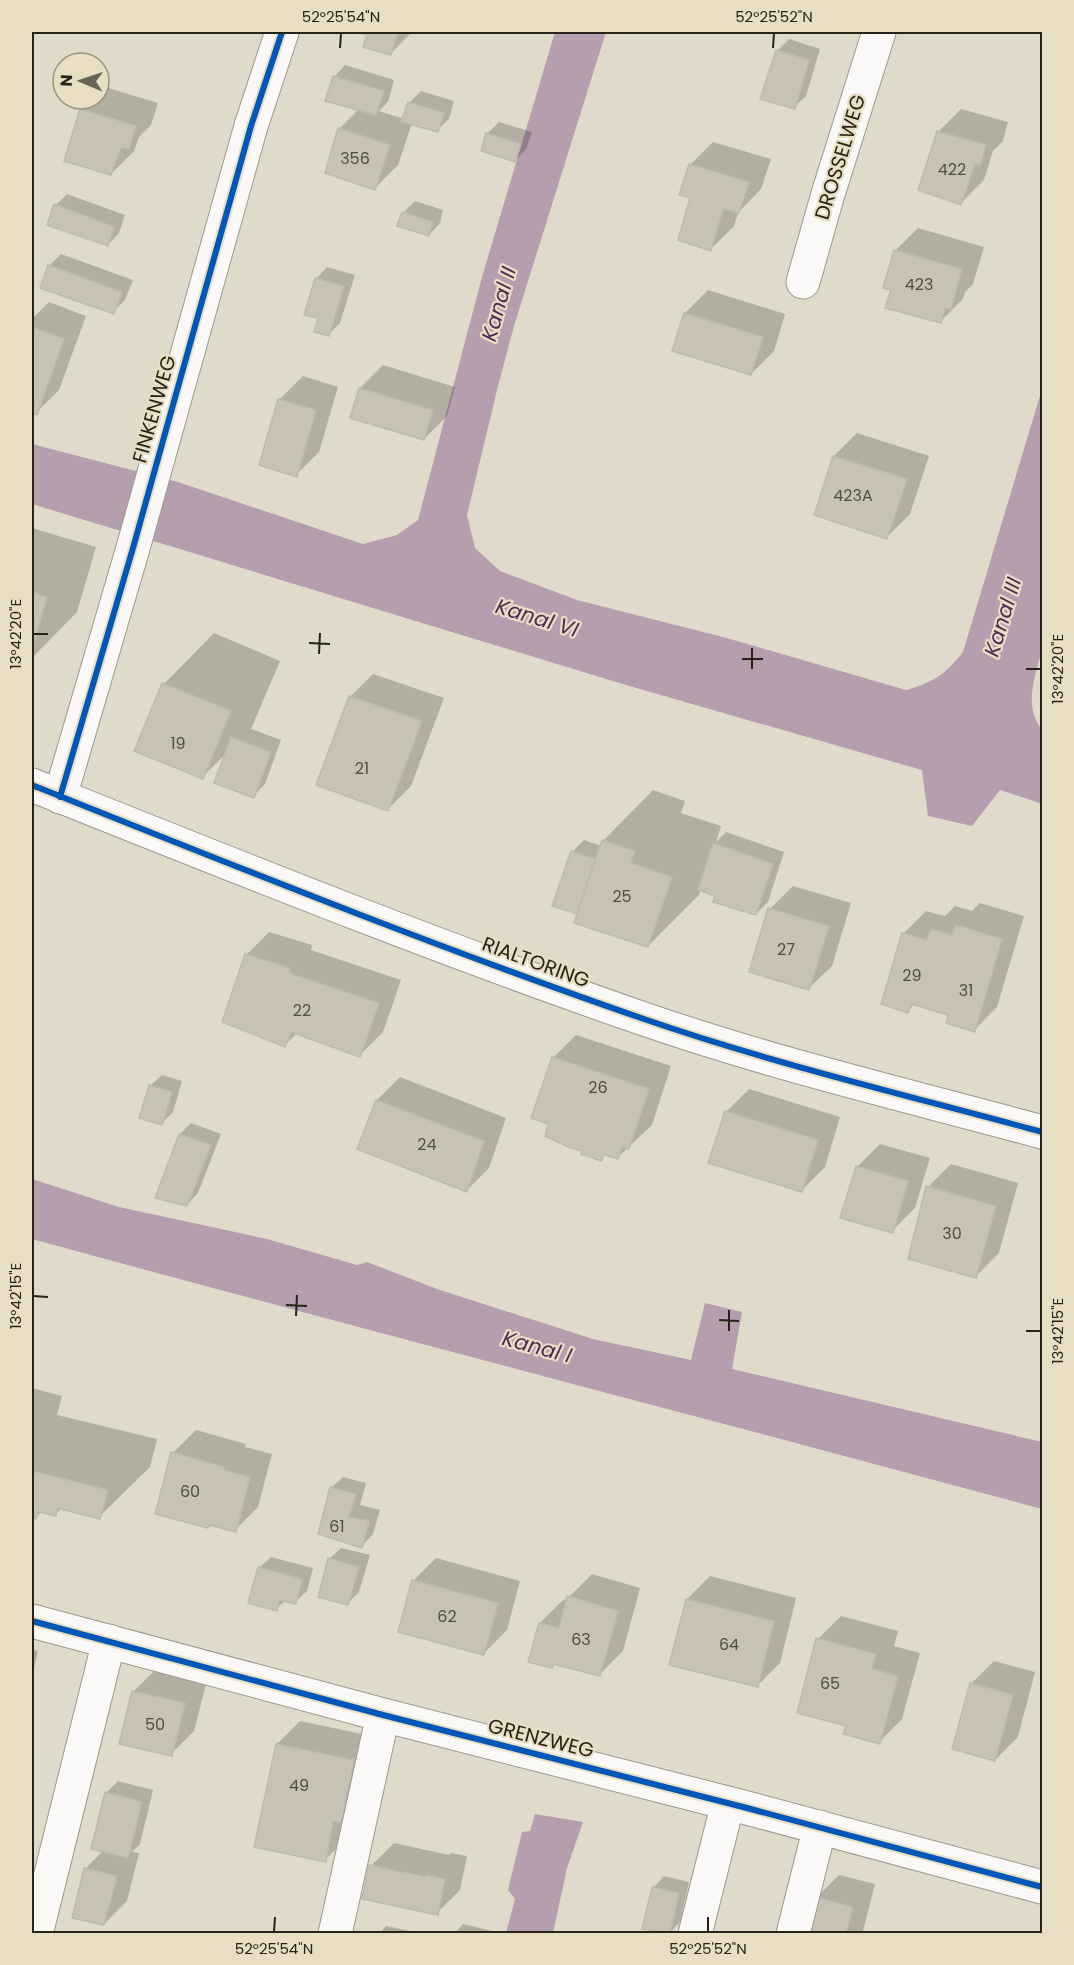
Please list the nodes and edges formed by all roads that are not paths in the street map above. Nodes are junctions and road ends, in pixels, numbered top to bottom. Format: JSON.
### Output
{"nodes":[{"id":1,"x":282,"y":32,"type":"edge"},
{"id":2,"x":879,"y":32,"type":"edge"},
{"id":3,"x":803,"y":282,"type":"dead end"},
{"id":4,"x":46,"y":791,"type":"edge"},
{"id":5,"x":1042,"y":1132,"type":"edge"},
{"id":6,"x":32,"y":1621,"type":"edge"},
{"id":7,"x":109,"y":1641,"type":"junction"},
{"id":8,"x":383,"y":1715,"type":"junction"},
{"id":9,"x":728,"y":1803,"type":"junction"},
{"id":10,"x":820,"y":1827,"type":"junction"},
{"id":11,"x":1042,"y":1887,"type":"edge"},
{"id":12,"x":36,"y":1934,"type":"edge"},
{"id":13,"x":335,"y":1934,"type":"edge"},
{"id":14,"x":695,"y":1934,"type":"edge"},
{"id":15,"x":793,"y":1934,"type":"edge"}],
"edges":[{"from":1,"to":4,"type":"street","name":"FINKENWEG"},
{"from":2,"to":3,"type":"street","name":"DROSSELWEG"},
{"from":4,"to":5,"type":"street","name":"RIALTORING"},
{"from":6,"to":7,"type":"street","name":"GRENZWEG"},
{"from":7,"to":8,"type":"street","name":"GRENZWEG"},
{"from":7,"to":12,"type":"street"},
{"from":8,"to":9,"type":"street","name":"GRENZWEG"},
{"from":8,"to":13,"type":"street"},
{"from":9,"to":10,"type":"street","name":"GRENZWEG"},
{"from":9,"to":14,"type":"street"},
{"from":10,"to":11,"type":"street","name":"GRENZWEG"},
{"from":10,"to":15,"type":"street"}]}
